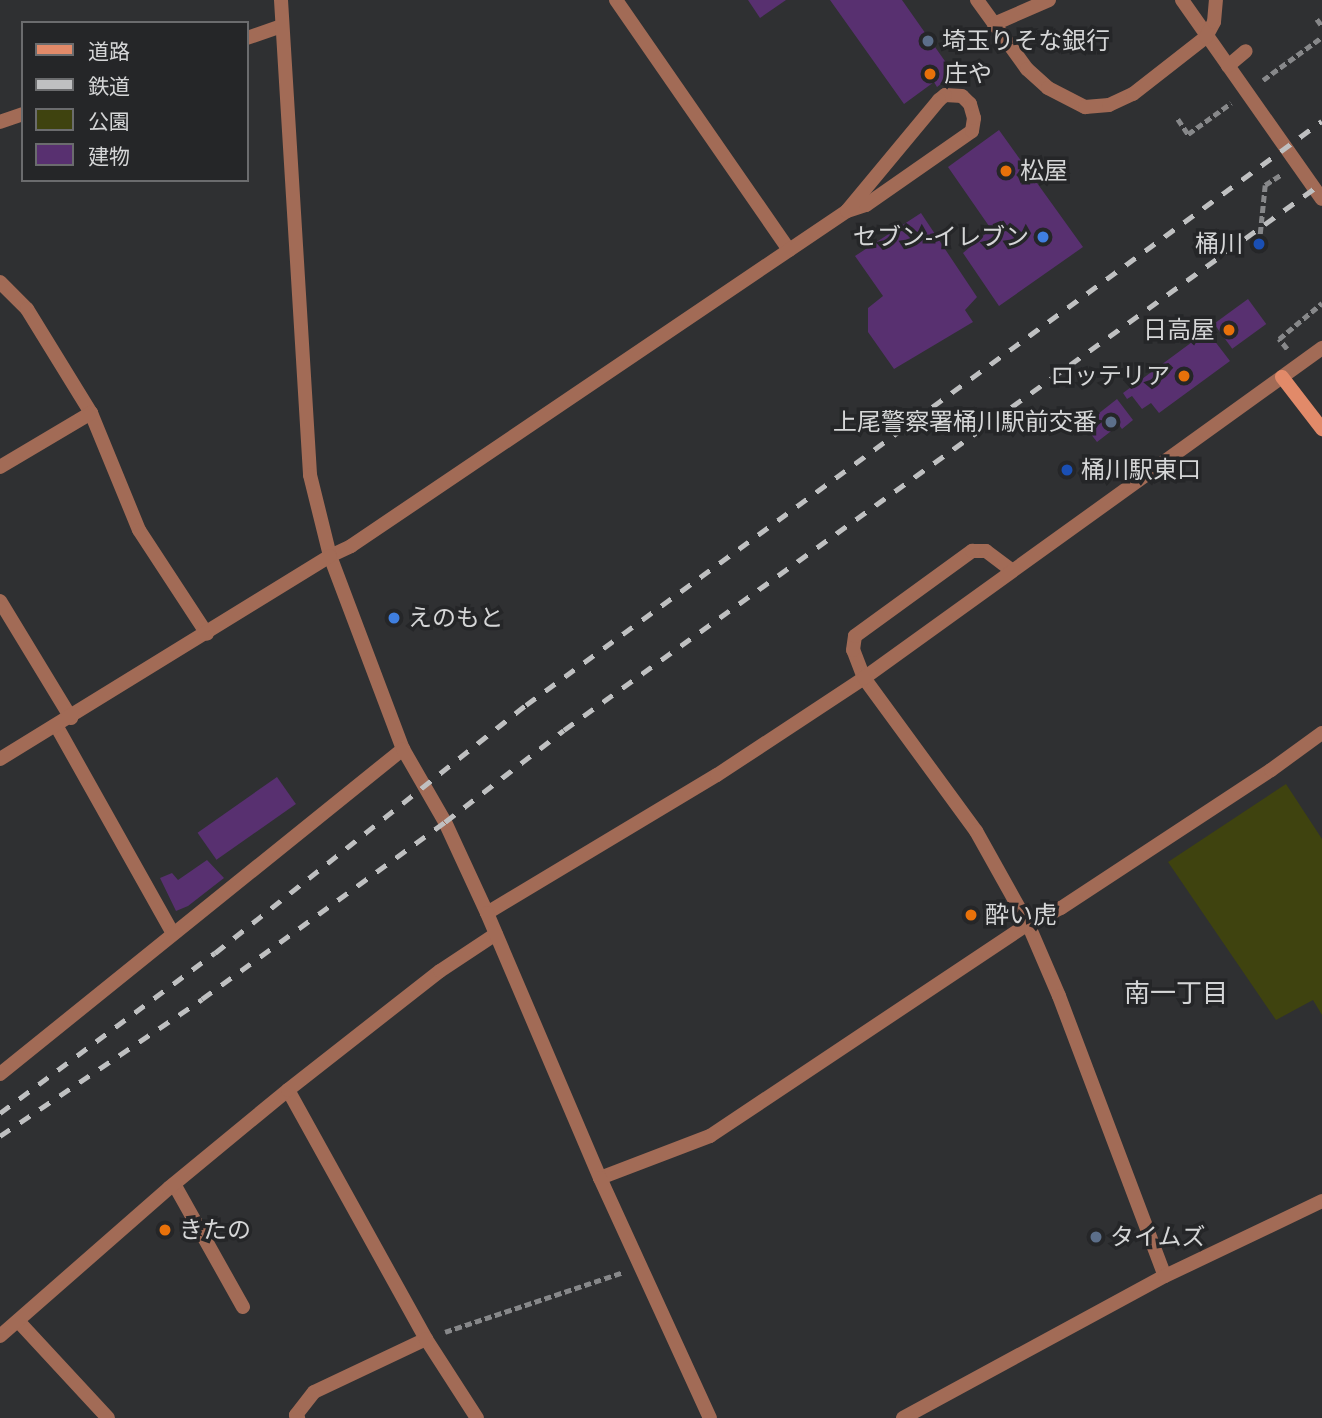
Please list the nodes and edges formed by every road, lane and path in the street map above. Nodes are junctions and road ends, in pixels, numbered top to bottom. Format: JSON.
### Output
{"nodes":[{"id":1,"x":281,"y":0,"type":"edge"},
{"id":2,"x":616,"y":0,"type":"edge"},
{"id":3,"x":977,"y":0,"type":"edge"},
{"id":4,"x":1048,"y":0,"type":"edge"},
{"id":5,"x":1182,"y":0,"type":"edge"},
{"id":6,"x":1216,"y":0,"type":"edge"},
{"id":7,"x":1317,"y":19,"type":"dead end"},
{"id":8,"x":994,"y":24,"type":"junction"},
{"id":9,"x":282,"y":26,"type":"junction"},
{"id":10,"x":1322,"y":26,"type":"edge"},
{"id":11,"x":248,"y":38,"type":"edge"},
{"id":12,"x":1246,"y":51,"type":"dead end"},
{"id":13,"x":1228,"y":66,"type":"junction"},
{"id":14,"x":21,"y":115,"type":"edge"},
{"id":15,"x":1178,"y":119,"type":"dead end"},
{"id":16,"x":0,"y":122,"type":"edge"},
{"id":17,"x":1188,"y":134,"type":"dead end"},
{"id":18,"x":1265,"y":185,"type":"dead end"},
{"id":19,"x":1322,"y":199,"type":"edge"},
{"id":20,"x":847,"y":211,"type":"junction"},
{"id":21,"x":1259,"y":244,"type":"dead end"},
{"id":22,"x":789,"y":250,"type":"junction"},
{"id":23,"x":0,"y":282,"type":"edge"},
{"id":24,"x":1322,"y":303,"type":"edge"},
{"id":25,"x":1279,"y":339,"type":"dead end"},
{"id":26,"x":1322,"y":348,"type":"edge"},
{"id":27,"x":1282,"y":377,"type":"junction"},
{"id":28,"x":91,"y":413,"type":"junction"},
{"id":29,"x":1322,"y":429,"type":"edge"},
{"id":30,"x":0,"y":467,"type":"edge"},
{"id":31,"x":330,"y":556,"type":"junction"},
{"id":32,"x":1011,"y":569,"type":"junction"},
{"id":33,"x":1,"y":605,"type":"edge"},
{"id":34,"x":207,"y":634,"type":"junction"},
{"id":35,"x":864,"y":678,"type":"junction"},
{"id":36,"x":71,"y":718,"type":"junction"},
{"id":37,"x":57,"y":727,"type":"junction"},
{"id":38,"x":1322,"y":733,"type":"edge"},
{"id":39,"x":403,"y":749,"type":"junction"},
{"id":40,"x":0,"y":759,"type":"edge"},
{"id":41,"x":486,"y":913,"type":"junction"},
{"id":42,"x":1028,"y":924,"type":"junction"},
{"id":43,"x":173,"y":934,"type":"junction"},
{"id":44,"x":496,"y":934,"type":"junction"},
{"id":45,"x":0,"y":1074,"type":"edge"},
{"id":46,"x":288,"y":1090,"type":"junction"},
{"id":47,"x":600,"y":1178,"type":"junction"},
{"id":48,"x":174,"y":1184,"type":"junction"},
{"id":49,"x":1322,"y":1201,"type":"edge"},
{"id":50,"x":640,"y":1267,"type":"junction"},
{"id":51,"x":1165,"y":1276,"type":"junction"},
{"id":52,"x":243,"y":1307,"type":"dead end"},
{"id":53,"x":19,"y":1322,"type":"junction"},
{"id":54,"x":0,"y":1336,"type":"edge"},
{"id":55,"x":426,"y":1339,"type":"junction"},
{"id":56,"x":297,"y":1417,"type":"edge"},
{"id":57,"x":107,"y":1418,"type":"edge"},
{"id":58,"x":477,"y":1418,"type":"edge"},
{"id":59,"x":710,"y":1418,"type":"edge"},
{"id":60,"x":903,"y":1418,"type":"edge"}],
"edges":[{"from":1,"to":9,"type":"street"},
{"from":2,"to":22,"type":"street"},
{"from":3,"to":8,"type":"street"},
{"from":4,"to":8,"type":"street"},
{"from":5,"to":13,"type":"street"},
{"from":6,"to":8,"type":"street"},
{"from":7,"to":10,"type":"path"},
{"from":9,"to":11,"type":"street"},
{"from":9,"to":31,"type":"street"},
{"from":12,"to":13,"type":"street"},
{"from":13,"to":19,"type":"street"},
{"from":14,"to":16,"type":"street"},
{"from":15,"to":17,"type":"path"},
{"from":18,"to":21,"type":"path"},
{"from":20,"to":20,"type":"street"},
{"from":20,"to":22,"type":"street"},
{"from":22,"to":31,"type":"street"},
{"from":23,"to":28,"type":"street"},
{"from":24,"to":25,"type":"path"},
{"from":26,"to":27,"type":"street"},
{"from":27,"to":29,"type":"main road"},
{"from":27,"to":32,"type":"street"},
{"from":28,"to":30,"type":"street"},
{"from":28,"to":34,"type":"street"},
{"from":31,"to":34,"type":"street"},
{"from":31,"to":39,"type":"street"},
{"from":32,"to":35,"type":"street"},
{"from":32,"to":35,"type":"street"},
{"from":33,"to":36,"type":"street"},
{"from":34,"to":36,"type":"street"},
{"from":35,"to":41,"type":"street"},
{"from":35,"to":42,"type":"street"},
{"from":36,"to":37,"type":"street"},
{"from":37,"to":40,"type":"street"},
{"from":37,"to":43,"type":"street"},
{"from":38,"to":42,"type":"street"},
{"from":39,"to":41,"type":"street"},
{"from":39,"to":43,"type":"street"},
{"from":41,"to":44,"type":"street"},
{"from":42,"to":47,"type":"street"},
{"from":42,"to":51,"type":"street"},
{"from":43,"to":45,"type":"street"},
{"from":44,"to":46,"type":"street"},
{"from":44,"to":47,"type":"street"},
{"from":46,"to":48,"type":"street"},
{"from":46,"to":55,"type":"street"},
{"from":47,"to":50,"type":"street"},
{"from":48,"to":52,"type":"street"},
{"from":48,"to":53,"type":"street"},
{"from":49,"to":51,"type":"street"},
{"from":50,"to":55,"type":"path"},
{"from":50,"to":59,"type":"street"},
{"from":51,"to":60,"type":"street"},
{"from":53,"to":54,"type":"street"},
{"from":53,"to":57,"type":"street"},
{"from":55,"to":56,"type":"street"},
{"from":55,"to":58,"type":"street"}]}
